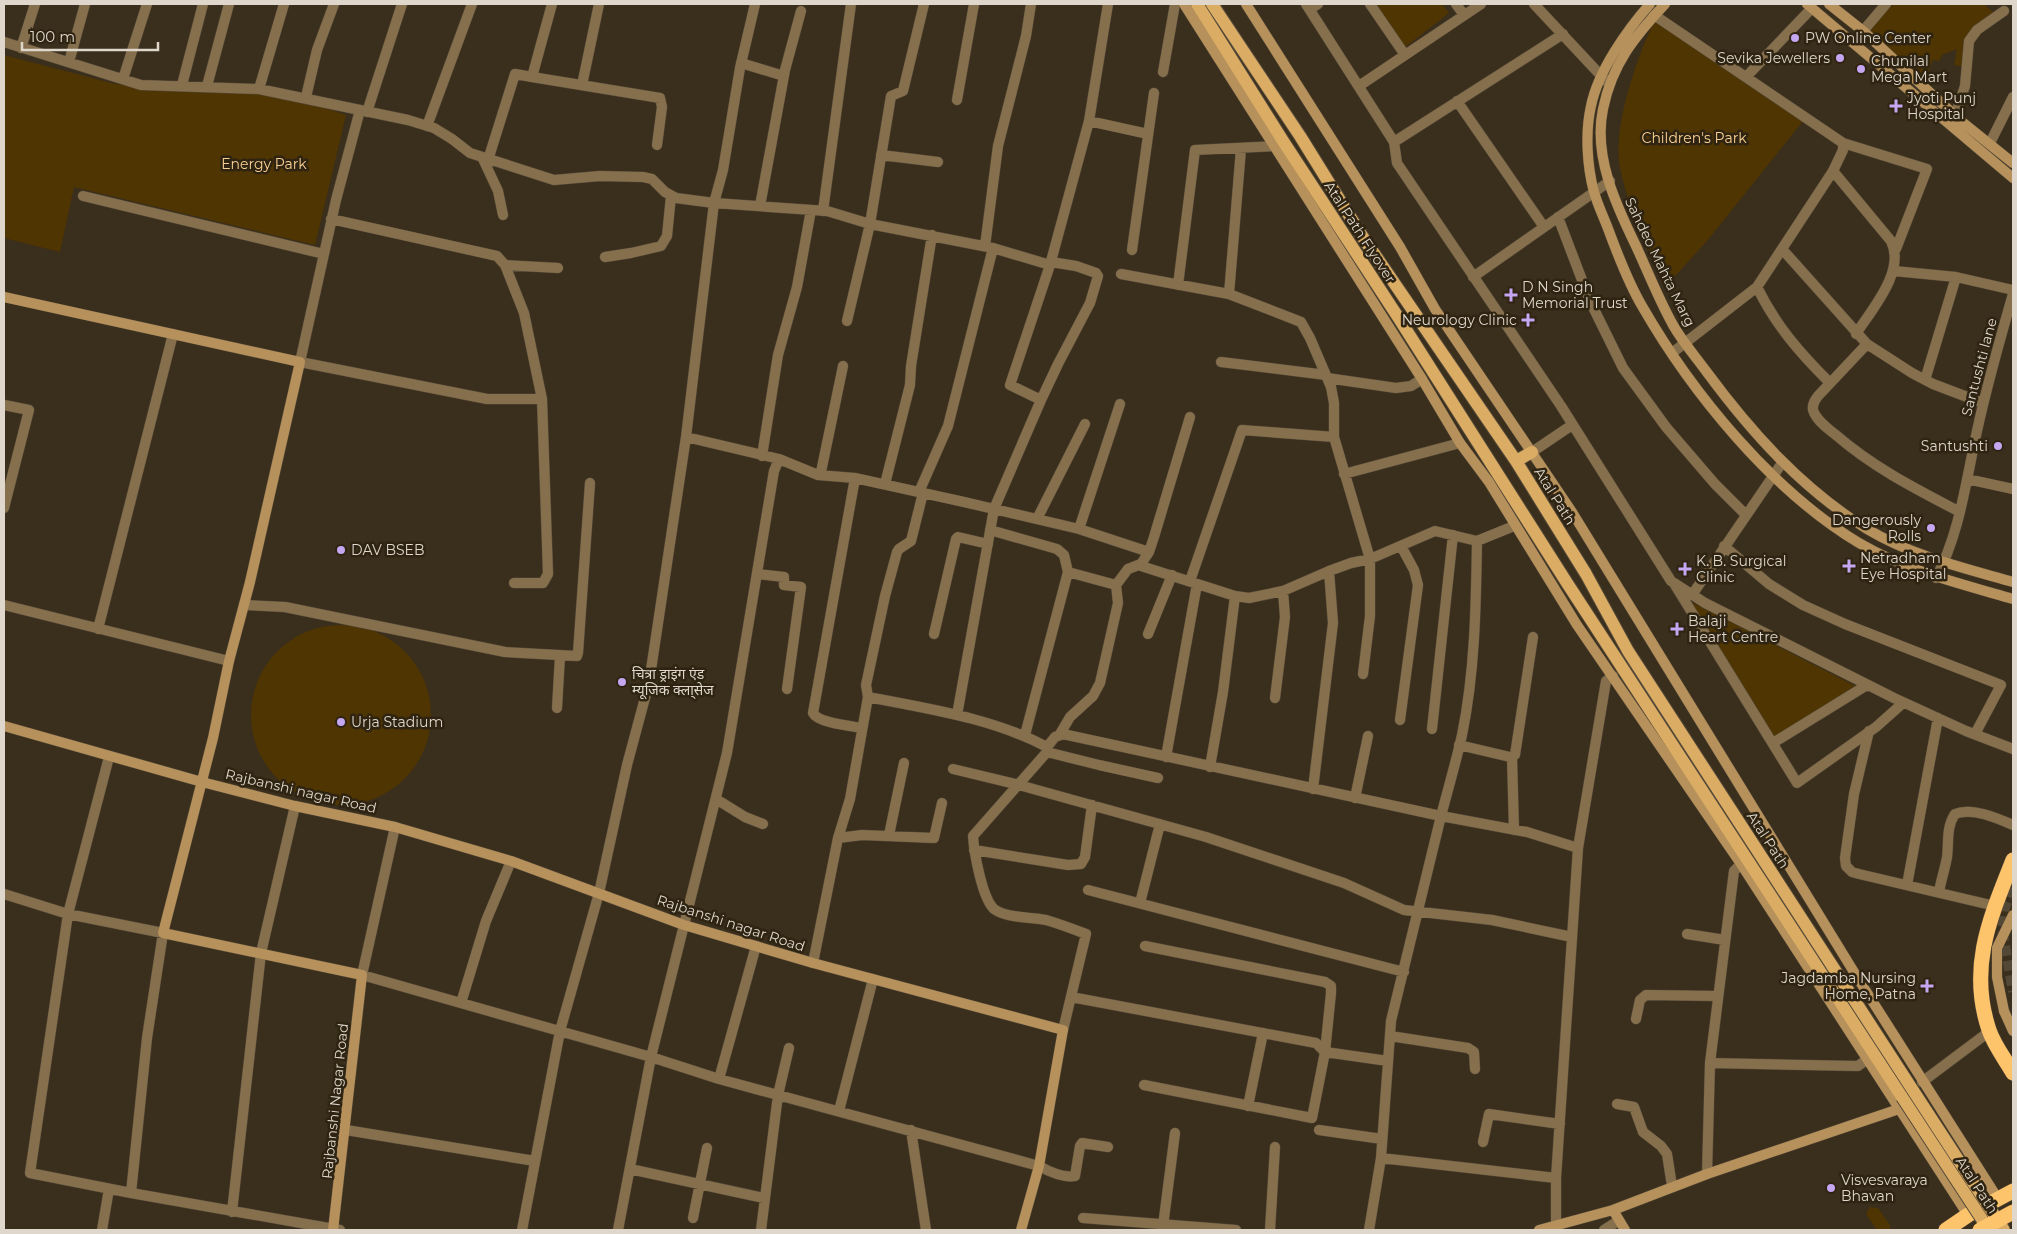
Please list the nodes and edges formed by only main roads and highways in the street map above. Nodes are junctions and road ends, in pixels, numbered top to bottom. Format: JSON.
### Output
{"nodes":[{"id":1,"x":1197,"y":4,"type":"edge"},
{"id":2,"x":1212,"y":4,"type":"edge"},
{"id":3,"x":1532,"y":452,"type":"road end"},
{"id":4,"x":1516,"y":461,"type":"junction"},
{"id":5,"x":1494,"y":480,"type":"joint"},
{"id":6,"x":2013,"y":860,"type":"edge"},
{"id":7,"x":2013,"y":1073,"type":"edge"},
{"id":8,"x":2013,"y":1191,"type":"edge"},
{"id":9,"x":2006,"y":1199,"type":"edge"},
{"id":10,"x":2013,"y":1212,"type":"edge"},
{"id":11,"x":1946,"y":1230,"type":"edge"},
{"id":12,"x":1959,"y":1230,"type":"edge"},
{"id":13,"x":1980,"y":1230,"type":"edge"},
{"id":14,"x":1989,"y":1230,"type":"edge"},
{"id":15,"x":2004,"y":1230,"type":"edge"}],
"edges":[{"from":1,"to":5,"type":"main road","name":"Atal Path Flyover"},
{"from":2,"to":4,"type":"main road","name":"Atal Path Flyover"},
{"from":3,"to":4,"type":"main road"},
{"from":4,"to":15,"type":"main road","name":"Atal Path","bridge":true},
{"from":5,"to":14,"type":"main road","name":"Atal Path","bridge":true},
{"from":6,"to":7,"type":"highway"},
{"from":8,"to":9,"type":"highway"},
{"from":9,"to":11,"type":"highway"},
{"from":9,"to":12,"type":"highway"},
{"from":10,"to":13,"type":"highway","bridge":true}]}
